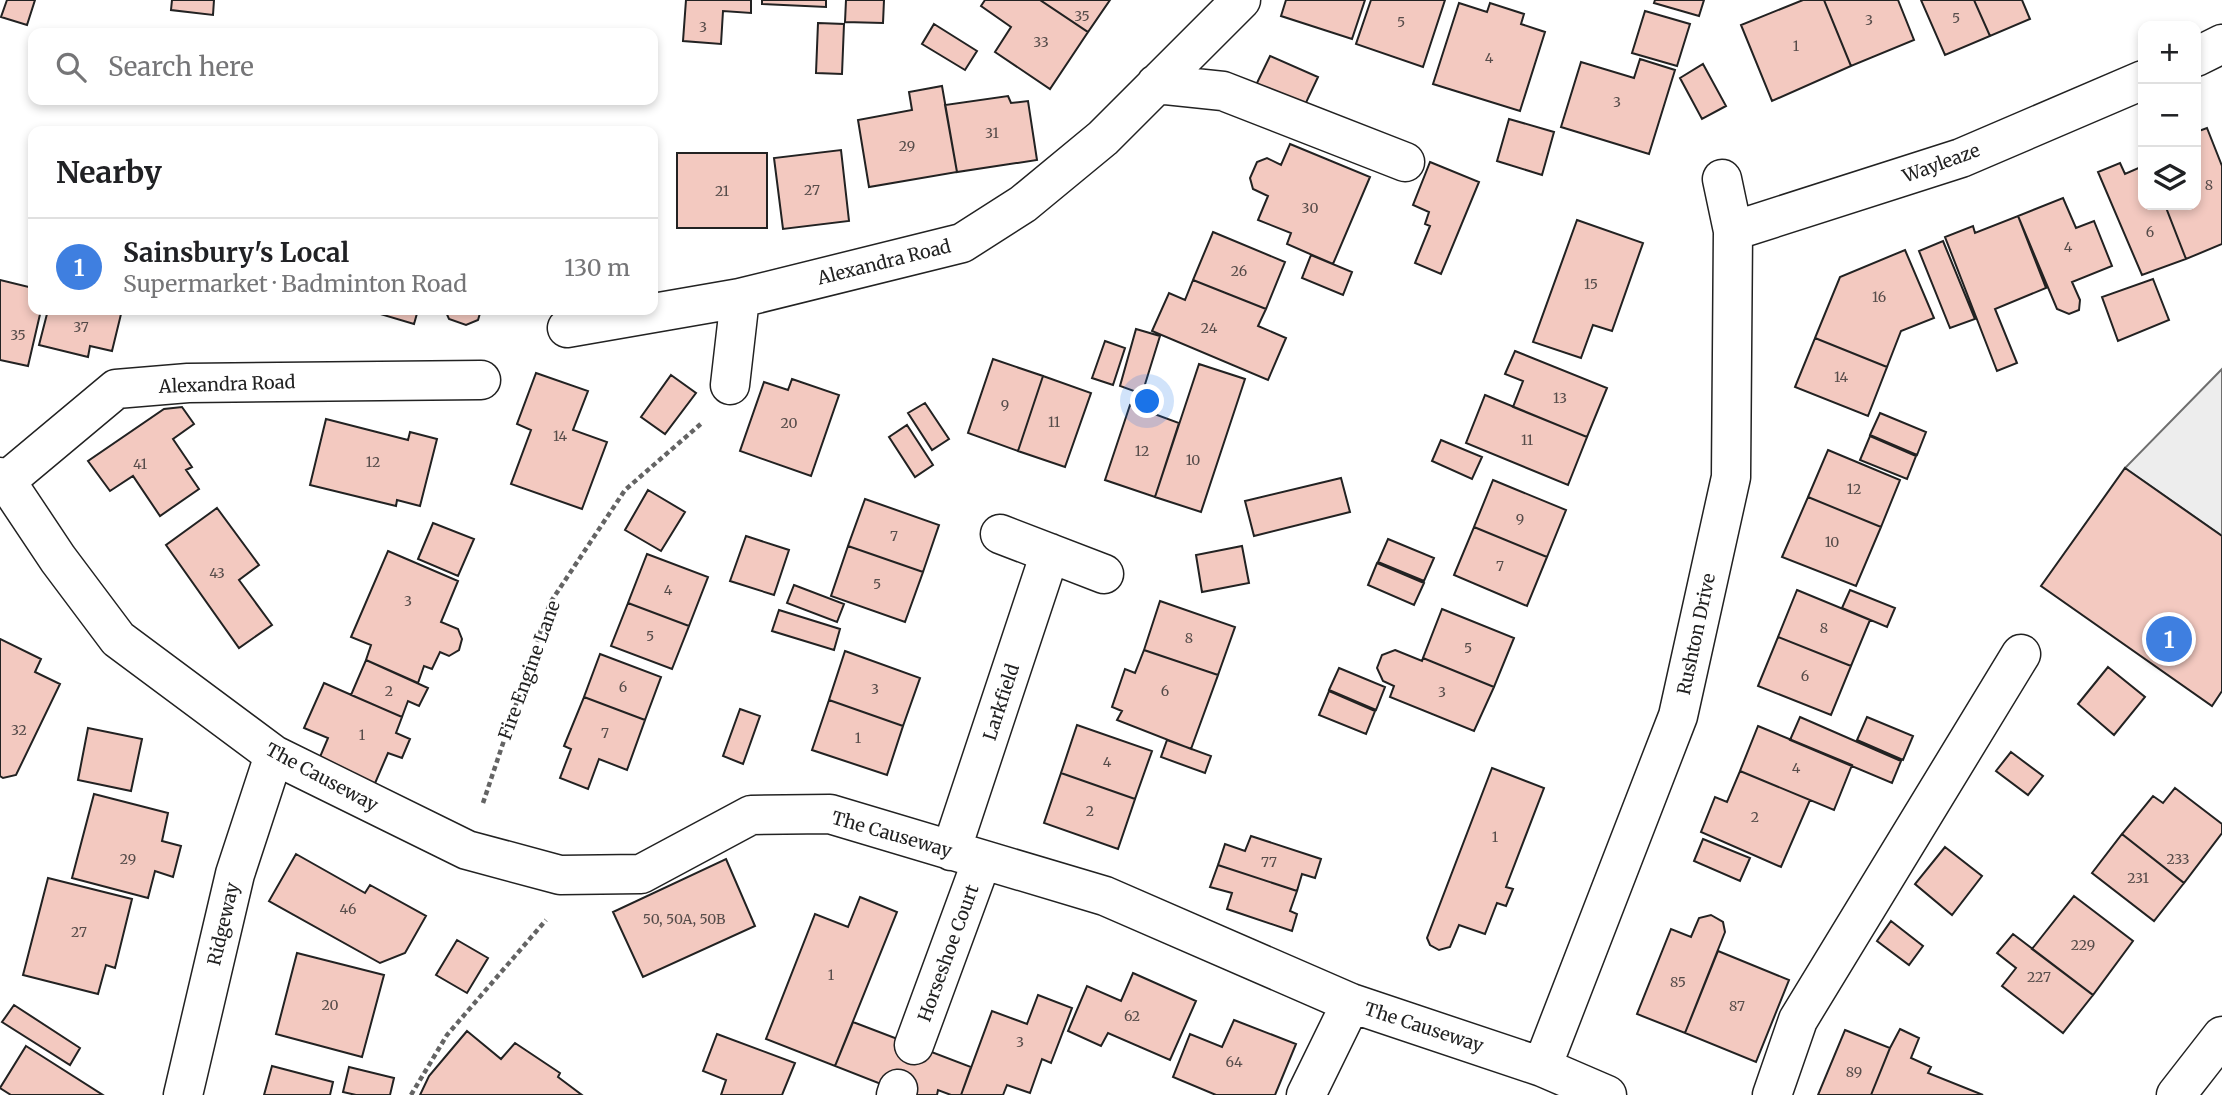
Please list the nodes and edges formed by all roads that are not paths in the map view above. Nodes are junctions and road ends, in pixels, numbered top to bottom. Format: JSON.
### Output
{"nodes":[{"id":1,"x":1241,"y":0,"type":"edge"},
{"id":2,"x":2222,"y":44,"type":"edge"},
{"id":3,"x":2201,"y":54,"type":"edge"},
{"id":4,"x":2138,"y":82,"type":"edge"},
{"id":5,"x":1156,"y":84,"type":"junction"},
{"id":6,"x":1405,"y":162,"type":"dead end"},
{"id":7,"x":1722,"y":179,"type":"dead end"},
{"id":8,"x":1733,"y":231,"type":"junction"},
{"id":9,"x":740,"y":298,"type":"junction"},
{"id":10,"x":658,"y":312,"type":"edge"},
{"id":11,"x":642,"y":315,"type":"edge"},
{"id":12,"x":567,"y":328,"type":"dead end"},
{"id":13,"x":481,"y":380,"type":"dead end"},
{"id":14,"x":730,"y":386,"type":"road end"},
{"id":15,"x":3,"y":479,"type":"edge"},
{"id":16,"x":1000,"y":534,"type":"dead end"},
{"id":17,"x":1050,"y":553,"type":"junction"},
{"id":18,"x":1104,"y":574,"type":"dead end"},
{"id":19,"x":2021,"y":654,"type":"dead end"},
{"id":20,"x":274,"y":755,"type":"junction"},
{"id":21,"x":967,"y":856,"type":"junction"},
{"id":22,"x":1351,"y":1003,"type":"junction"},
{"id":23,"x":2222,"y":1036,"type":"edge"},
{"id":24,"x":914,"y":1045,"type":"dead end"},
{"id":25,"x":1542,"y":1067,"type":"junction"},
{"id":26,"x":183,"y":1095,"type":"edge"},
{"id":27,"x":1306,"y":1095,"type":"edge"},
{"id":28,"x":1607,"y":1095,"type":"edge"},
{"id":29,"x":1772,"y":1095,"type":"edge"},
{"id":30,"x":2176,"y":1095,"type":"edge"}],
"edges":[{"from":1,"to":5,"type":"street","name":"Alexandra Road"},
{"from":2,"to":3,"type":"street"},
{"from":4,"to":8,"type":"street","name":"Wayleaze"},
{"from":5,"to":6,"type":"street"},
{"from":5,"to":9,"type":"street","name":"Alexandra Road"},
{"from":7,"to":8,"type":"street","name":"Rushton Drive"},
{"from":8,"to":25,"type":"street","name":"Rushton Drive"},
{"from":9,"to":10,"type":"street","name":"Alexandra Road"},
{"from":9,"to":14,"type":"street"},
{"from":11,"to":12,"type":"street","name":"Alexandra Road"},
{"from":13,"to":15,"type":"street","name":"Alexandra Road"},
{"from":15,"to":20,"type":"street","name":"The Causeway"},
{"from":16,"to":17,"type":"street"},
{"from":17,"to":18,"type":"street"},
{"from":17,"to":21,"type":"street","name":"Larkfield"},
{"from":19,"to":29,"type":"street"},
{"from":20,"to":21,"type":"street","name":"The Causeway"},
{"from":20,"to":26,"type":"street","name":"Ridgeway"},
{"from":21,"to":22,"type":"street","name":"The Causeway"},
{"from":21,"to":24,"type":"street","name":"Horseshoe Court"},
{"from":22,"to":25,"type":"street","name":"The Causeway"},
{"from":22,"to":27,"type":"street"},
{"from":23,"to":30,"type":"street"},
{"from":25,"to":28,"type":"street","name":"The Causeway"}]}
